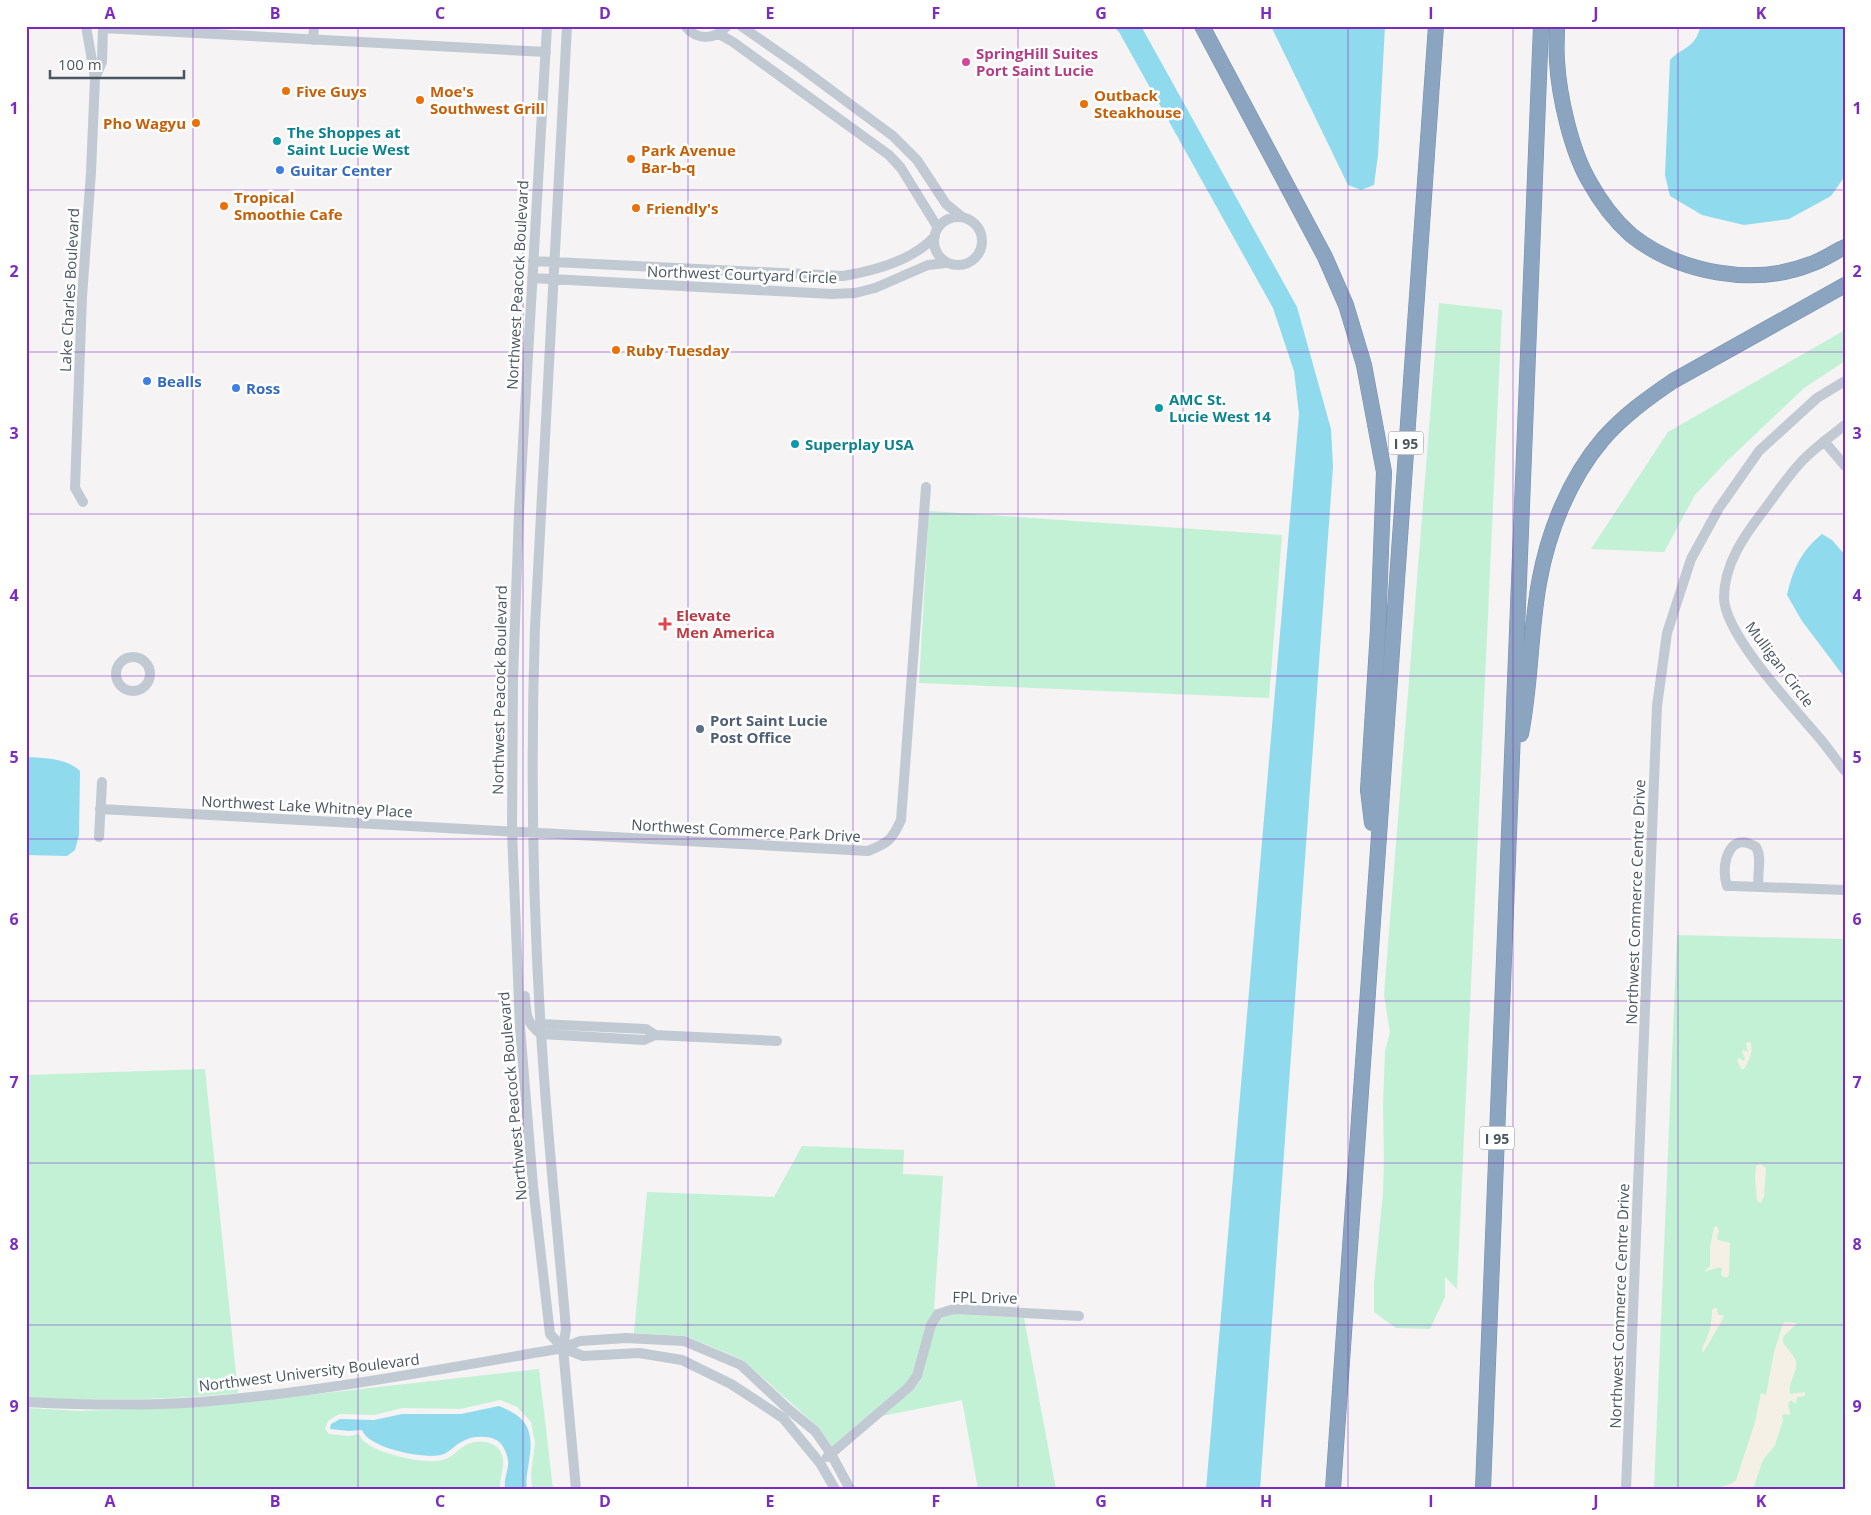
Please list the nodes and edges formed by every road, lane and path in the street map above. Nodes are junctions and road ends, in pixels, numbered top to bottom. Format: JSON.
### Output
{"nodes":[{"id":1,"x":86,"y":26,"type":"edge"},
{"id":2,"x":314,"y":26,"type":"edge"},
{"id":3,"x":547,"y":26,"type":"edge"},
{"id":4,"x":567,"y":26,"type":"edge"},
{"id":5,"x":685,"y":26,"type":"edge"},
{"id":6,"x":727,"y":26,"type":"edge"},
{"id":7,"x":741,"y":26,"type":"edge"},
{"id":8,"x":1202,"y":26,"type":"edge"},
{"id":9,"x":1436,"y":26,"type":"edge"},
{"id":10,"x":1541,"y":26,"type":"edge"},
{"id":11,"x":1557,"y":26,"type":"edge"},
{"id":12,"x":103,"y":27,"type":"edge"},
{"id":13,"x":719,"y":34,"type":"junction"},
{"id":14,"x":313,"y":40,"type":"junction"},
{"id":15,"x":546,"y":52,"type":"junction"},
{"id":16,"x":95,"y":78,"type":"junction"},
{"id":17,"x":836,"y":94,"type":"junction"},
{"id":18,"x":826,"y":108,"type":"junction"},
{"id":19,"x":962,"y":217,"type":"junction"},
{"id":20,"x":936,"y":232,"type":"junction"},
{"id":21,"x":1845,"y":246,"type":"edge"},
{"id":22,"x":533,"y":261,"type":"junction"},
{"id":23,"x":554,"y":262,"type":"junction"},
{"id":24,"x":946,"y":263,"type":"junction"},
{"id":25,"x":677,"y":269,"type":"junction"},
{"id":26,"x":532,"y":278,"type":"junction"},
{"id":27,"x":553,"y":279,"type":"junction"},
{"id":28,"x":1845,"y":285,"type":"edge"},
{"id":29,"x":676,"y":287,"type":"junction"},
{"id":30,"x":1845,"y":381,"type":"edge"},
{"id":31,"x":1845,"y":425,"type":"edge"},
{"id":32,"x":1824,"y":441,"type":"junction"},
{"id":33,"x":1845,"y":466,"type":"edge"},
{"id":34,"x":926,"y":487,"type":"dead end"},
{"id":35,"x":83,"y":502,"type":"dead end"},
{"id":36,"x":1845,"y":771,"type":"edge"},
{"id":37,"x":102,"y":782,"type":"dead end"},
{"id":38,"x":1511,"y":787,"type":"junction"},
{"id":39,"x":100,"y":809,"type":"junction"},
{"id":40,"x":512,"y":832,"type":"junction"},
{"id":41,"x":534,"y":833,"type":"junction"},
{"id":42,"x":99,"y":836,"type":"dead end"},
{"id":43,"x":1376,"y":859,"type":"junction"},
{"id":44,"x":1759,"y":887,"type":"junction"},
{"id":45,"x":1845,"y":890,"type":"edge"},
{"id":46,"x":516,"y":932,"type":"junction"},
{"id":47,"x":541,"y":1029,"type":"junction"},
{"id":48,"x":777,"y":1041,"type":"dead end"},
{"id":49,"x":1079,"y":1316,"type":"dead end"},
{"id":50,"x":563,"y":1348,"type":"junction"},
{"id":51,"x":26,"y":1402,"type":"edge"},
{"id":52,"x":831,"y":1454,"type":"junction"},
{"id":53,"x":820,"y":1463,"type":"junction"},
{"id":54,"x":576,"y":1489,"type":"edge"},
{"id":55,"x":835,"y":1489,"type":"edge"},
{"id":56,"x":850,"y":1489,"type":"edge"},
{"id":57,"x":1332,"y":1489,"type":"edge"},
{"id":58,"x":1483,"y":1489,"type":"edge"},
{"id":59,"x":1626,"y":1489,"type":"edge"}],
"edges":[{"from":1,"to":16,"type":"street"},
{"from":2,"to":14,"type":"street"},
{"from":3,"to":15,"type":"street","name":"Northwest Peacock Boulevard"},
{"from":4,"to":23,"type":"street","name":"Northwest Peacock Boulevard"},
{"from":5,"to":13,"type":"street"},
{"from":6,"to":13,"type":"street"},
{"from":7,"to":17,"type":"street"},
{"from":8,"to":43,"type":"highway"},
{"from":9,"to":43,"type":"highway","number":"I 95"},
{"from":10,"to":38,"type":"highway","number":"I 95"},
{"from":11,"to":21,"type":"highway"},
{"from":12,"to":14,"type":"street"},
{"from":12,"to":16,"type":"street"},
{"from":13,"to":18,"type":"street"},
{"from":14,"to":15,"type":"street"},
{"from":15,"to":22,"type":"street","name":"Northwest Peacock Boulevard"},
{"from":16,"to":35,"type":"street","name":"Lake Charles Boulevard"},
{"from":17,"to":18,"type":"street"},
{"from":17,"to":19,"type":"street"},
{"from":18,"to":20,"type":"street"},
{"from":19,"to":20,"type":"street"},
{"from":19,"to":24,"type":"street"},
{"from":20,"to":24,"type":"street"},
{"from":20,"to":25,"type":"street","name":"Northwest Courtyard Circle"},
{"from":22,"to":23,"type":"street","name":"Northwest Courtyard Circle"},
{"from":22,"to":26,"type":"street","name":"Northwest Peacock Boulevard"},
{"from":23,"to":25,"type":"street","name":"Northwest Courtyard Circle"},
{"from":23,"to":27,"type":"street","name":"Northwest Peacock Boulevard"},
{"from":24,"to":29,"type":"street","name":"Northwest Courtyard Circle"},
{"from":25,"to":29,"type":"street"},
{"from":26,"to":27,"type":"street","name":"Northwest Courtyard Circle"},
{"from":26,"to":40,"type":"street","name":"Northwest Peacock Boulevard"},
{"from":27,"to":29,"type":"street","name":"Northwest Courtyard Circle"},
{"from":27,"to":41,"type":"street","name":"Northwest Peacock Boulevard"},
{"from":28,"to":38,"type":"highway"},
{"from":30,"to":59,"type":"street","name":"Northwest Commerce Centre Drive"},
{"from":31,"to":32,"type":"street","name":"Mulligan Circle"},
{"from":32,"to":33,"type":"street"},
{"from":32,"to":36,"type":"street","name":"Mulligan Circle"},
{"from":34,"to":41,"type":"street","name":"Northwest Commerce Park Drive"},
{"from":37,"to":39,"type":"street"},
{"from":38,"to":58,"type":"highway","number":"I 95"},
{"from":39,"to":40,"type":"street","name":"Northwest Lake Whitney Place"},
{"from":39,"to":42,"type":"street"},
{"from":40,"to":41,"type":"street","name":"Northwest Commerce Park Drive"},
{"from":40,"to":46,"type":"street","name":"Northwest Peacock Boulevard"},
{"from":41,"to":47,"type":"street","name":"Northwest Peacock Boulevard"},
{"from":43,"to":57,"type":"highway","number":"I 95"},
{"from":44,"to":44,"type":"street"},
{"from":44,"to":45,"type":"street"},
{"from":46,"to":47,"type":"street"},
{"from":46,"to":50,"type":"street","name":"Northwest Peacock Boulevard"},
{"from":47,"to":48,"type":"street"},
{"from":47,"to":50,"type":"street","name":"Northwest Peacock Boulevard"},
{"from":49,"to":52,"type":"street","name":"FPL Drive"},
{"from":50,"to":51,"type":"street","name":"Northwest University Boulevard"},
{"from":50,"to":52,"type":"street","name":"Northwest University Boulevard"},
{"from":50,"to":53,"type":"street"},
{"from":50,"to":54,"type":"street","name":"Northwest Peacock Boulevard"},
{"from":52,"to":53,"type":"street","name":"FPL Drive"},
{"from":52,"to":56,"type":"street","name":"Northwest University Boulevard"},
{"from":53,"to":55,"type":"street"}]}
